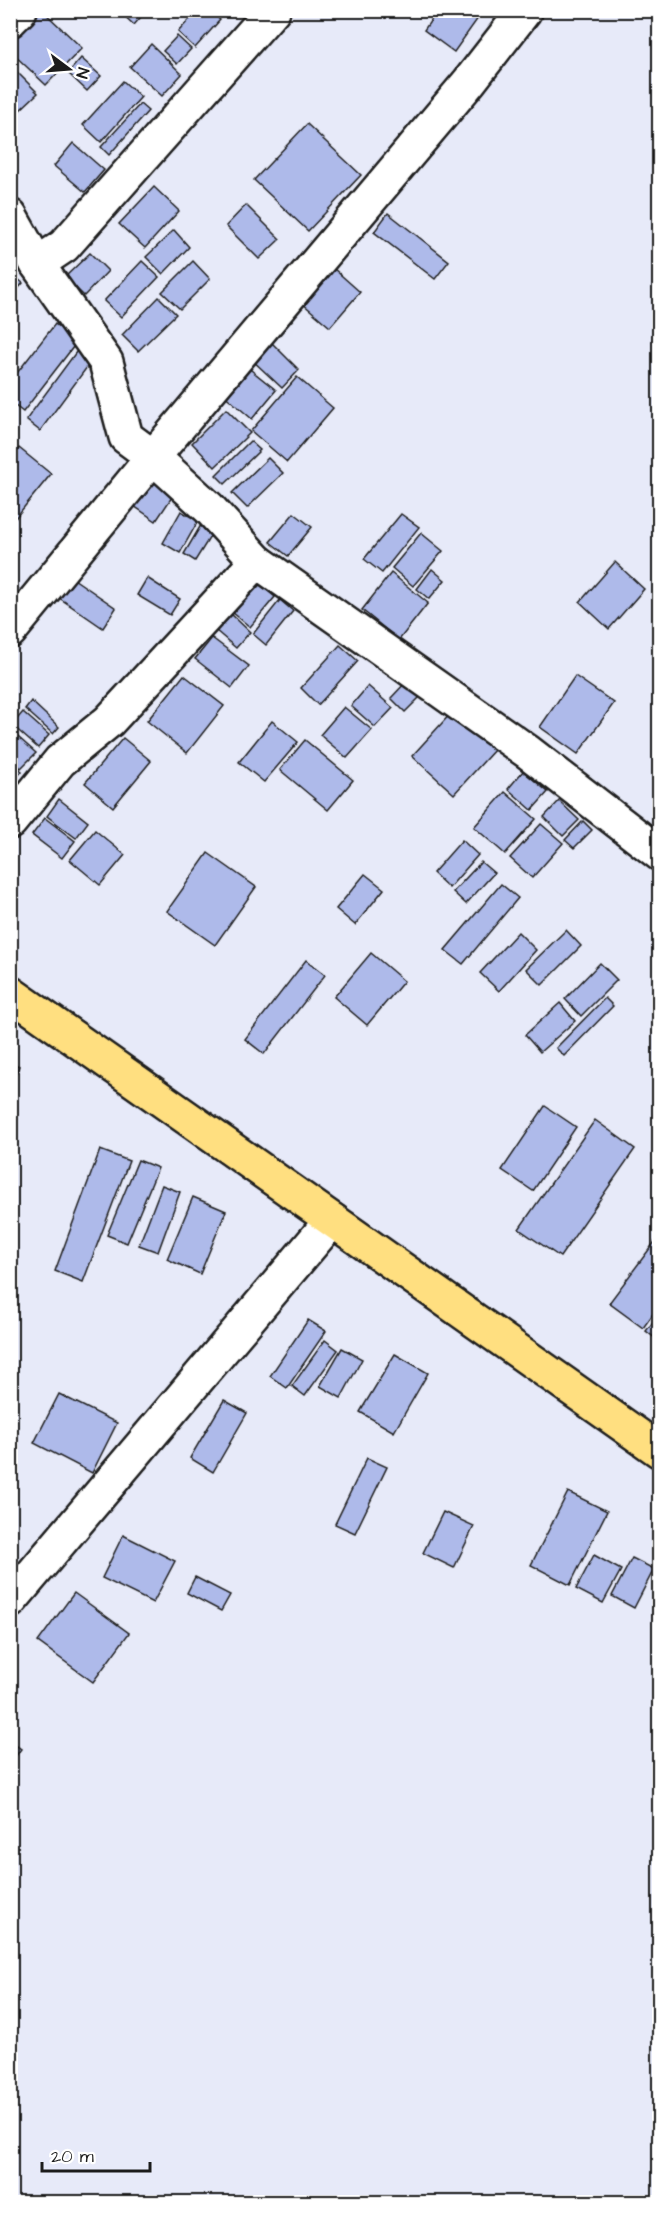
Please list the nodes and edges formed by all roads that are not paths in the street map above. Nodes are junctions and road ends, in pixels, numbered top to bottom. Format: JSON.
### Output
{"nodes":[{"id":1,"x":20,"y":10,"type":"edge"},
{"id":2,"x":273,"y":10,"type":"edge"},
{"id":3,"x":525,"y":10,"type":"edge"},
{"id":4,"x":10,"y":20,"type":"edge"},
{"id":5,"x":10,"y":216,"type":"edge"},
{"id":6,"x":37,"y":264,"type":"junction"},
{"id":7,"x":153,"y":457,"type":"junction"},
{"id":8,"x":257,"y":561,"type":"junction"},
{"id":9,"x":10,"y":631,"type":"edge"},
{"id":10,"x":10,"y":822,"type":"edge"},
{"id":11,"x":660,"y":854,"type":"edge"},
{"id":12,"x":10,"y":993,"type":"edge"},
{"id":13,"x":332,"y":1220,"type":"junction"},
{"id":14,"x":660,"y":1451,"type":"edge"},
{"id":15,"x":10,"y":1601,"type":"edge"}],
"edges":[{"from":1,"to":4,"type":"street"},
{"from":2,"to":6,"type":"street"},
{"from":3,"to":7,"type":"street"},
{"from":5,"to":6,"type":"street"},
{"from":6,"to":7,"type":"street"},
{"from":7,"to":8,"type":"street"},
{"from":7,"to":9,"type":"street"},
{"from":8,"to":10,"type":"street"},
{"from":8,"to":11,"type":"street"},
{"from":12,"to":13,"type":"main road"},
{"from":13,"to":14,"type":"main road"},
{"from":13,"to":15,"type":"street"}]}
